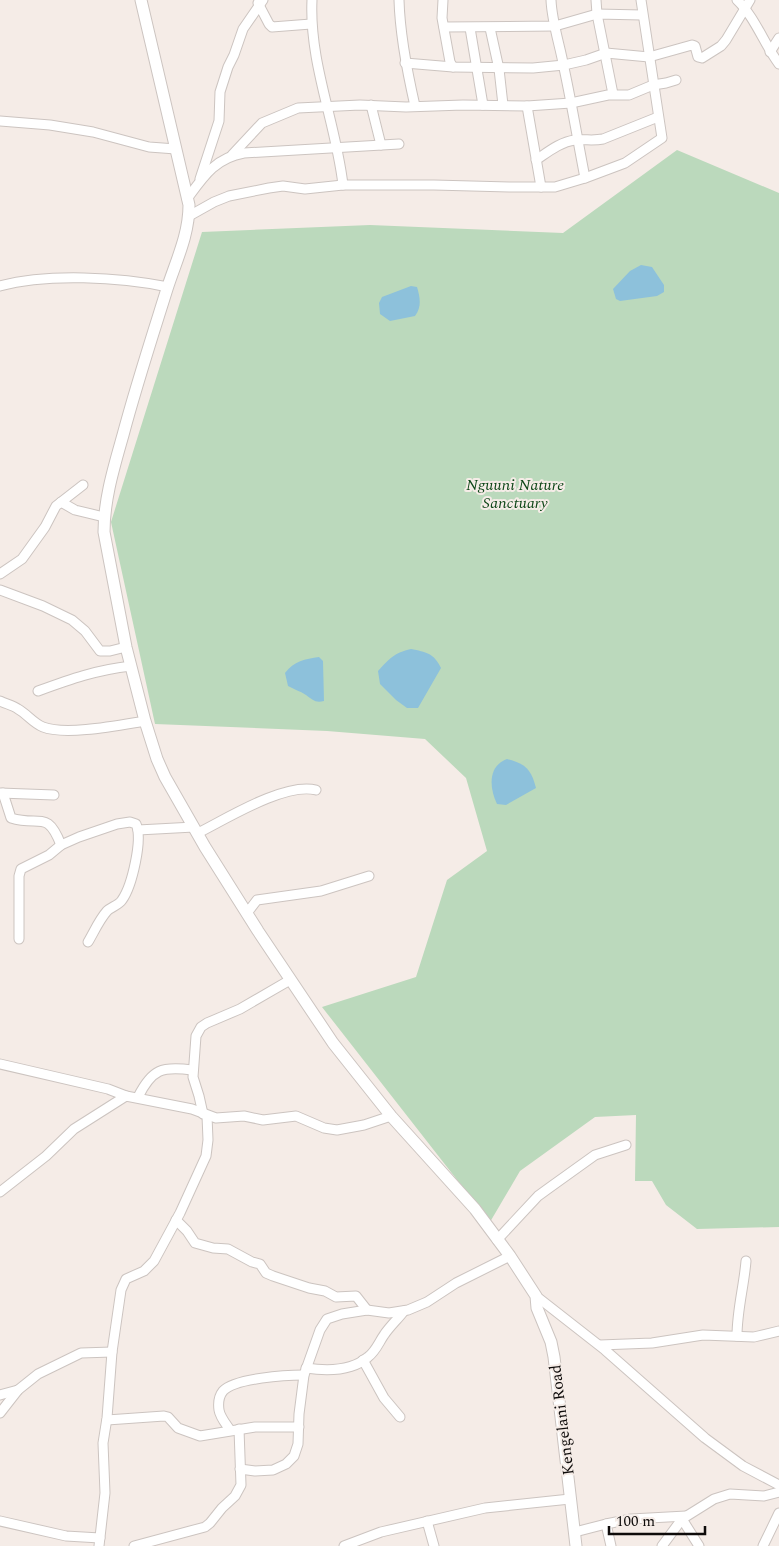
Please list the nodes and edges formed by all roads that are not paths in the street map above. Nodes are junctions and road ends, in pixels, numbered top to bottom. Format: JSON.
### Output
{"nodes":[{"id":1,"x":141,"y":0,"type":"edge"},
{"id":2,"x":312,"y":0,"type":"edge"},
{"id":3,"x":399,"y":0,"type":"edge"},
{"id":4,"x":443,"y":0,"type":"edge"},
{"id":5,"x":551,"y":0,"type":"edge"},
{"id":6,"x":596,"y":0,"type":"edge"},
{"id":7,"x":641,"y":0,"type":"edge"},
{"id":8,"x":736,"y":0,"type":"edge"},
{"id":9,"x":260,"y":2,"type":"edge"},
{"id":10,"x":747,"y":4,"type":"edge"},
{"id":11,"x":597,"y":14,"type":"junction"},
{"id":12,"x":642,"y":15,"type":"junction"},
{"id":13,"x":311,"y":24,"type":"junction"},
{"id":14,"x":555,"y":26,"type":"junction"},
{"id":15,"x":444,"y":27,"type":"junction"},
{"id":16,"x":470,"y":28,"type":"junction"},
{"id":17,"x":490,"y":28,"type":"junction"},
{"id":18,"x":779,"y":38,"type":"edge"},
{"id":19,"x":770,"y":52,"type":"junction"},
{"id":20,"x":606,"y":53,"type":"junction"},
{"id":21,"x":649,"y":57,"type":"junction"},
{"id":22,"x":405,"y":63,"type":"junction"},
{"id":23,"x":779,"y":64,"type":"edge"},
{"id":24,"x":564,"y":66,"type":"junction"},
{"id":25,"x":453,"y":67,"type":"junction"},
{"id":26,"x":478,"y":68,"type":"junction"},
{"id":27,"x":499,"y":68,"type":"junction"},
{"id":28,"x":676,"y":80,"type":"dead end"},
{"id":29,"x":653,"y":85,"type":"junction"},
{"id":30,"x":614,"y":94,"type":"junction"},
{"id":31,"x":571,"y":103,"type":"junction"},
{"id":32,"x":483,"y":105,"type":"junction"},
{"id":33,"x":504,"y":105,"type":"junction"},
{"id":34,"x":327,"y":106,"type":"junction"},
{"id":35,"x":371,"y":106,"type":"junction"},
{"id":36,"x":415,"y":106,"type":"junction"},
{"id":37,"x":527,"y":106,"type":"junction"},
{"id":38,"x":658,"y":117,"type":"junction"},
{"id":39,"x":0,"y":121,"type":"edge"},
{"id":40,"x":578,"y":140,"type":"junction"},
{"id":41,"x":399,"y":144,"type":"dead end"},
{"id":42,"x":381,"y":145,"type":"junction"},
{"id":43,"x":336,"y":147,"type":"junction"},
{"id":44,"x":176,"y":149,"type":"junction"},
{"id":45,"x":232,"y":155,"type":"junction"},
{"id":46,"x":536,"y":160,"type":"junction"},
{"id":47,"x":585,"y":178,"type":"junction"},
{"id":48,"x":198,"y":184,"type":"junction"},
{"id":49,"x":343,"y":185,"type":"junction"},
{"id":50,"x":541,"y":187,"type":"junction"},
{"id":51,"x":187,"y":199,"type":"junction"},
{"id":52,"x":189,"y":216,"type":"junction"},
{"id":53,"x":0,"y":286,"type":"edge"},
{"id":54,"x":168,"y":287,"type":"junction"},
{"id":55,"x":83,"y":485,"type":"dead end"},
{"id":56,"x":61,"y":502,"type":"junction"},
{"id":57,"x":104,"y":517,"type":"junction"},
{"id":58,"x":0,"y":574,"type":"edge"},
{"id":59,"x":0,"y":590,"type":"edge"},
{"id":60,"x":126,"y":647,"type":"junction"},
{"id":61,"x":131,"y":666,"type":"junction"},
{"id":62,"x":38,"y":691,"type":"dead end"},
{"id":63,"x":0,"y":701,"type":"edge"},
{"id":64,"x":145,"y":721,"type":"junction"},
{"id":65,"x":316,"y":790,"type":"dead end"},
{"id":66,"x":1,"y":793,"type":"edge"},
{"id":67,"x":54,"y":795,"type":"dead end"},
{"id":68,"x":138,"y":830,"type":"junction"},
{"id":69,"x":196,"y":830,"type":"junction"},
{"id":70,"x":60,"y":845,"type":"junction"},
{"id":71,"x":369,"y":876,"type":"dead end"},
{"id":72,"x":246,"y":913,"type":"junction"},
{"id":73,"x":19,"y":939,"type":"dead end"},
{"id":74,"x":88,"y":942,"type":"dead end"},
{"id":75,"x":290,"y":980,"type":"junction"},
{"id":76,"x":0,"y":1064,"type":"edge"},
{"id":77,"x":192,"y":1070,"type":"junction"},
{"id":78,"x":126,"y":1096,"type":"junction"},
{"id":79,"x":138,"y":1098,"type":"junction"},
{"id":80,"x":205,"y":1115,"type":"junction"},
{"id":81,"x":391,"y":1116,"type":"junction"},
{"id":82,"x":626,"y":1145,"type":"dead end"},
{"id":83,"x":0,"y":1192,"type":"edge"},
{"id":84,"x":176,"y":1220,"type":"junction"},
{"id":85,"x":497,"y":1240,"type":"junction"},
{"id":86,"x":510,"y":1256,"type":"junction"},
{"id":87,"x":746,"y":1261,"type":"dead end"},
{"id":88,"x":536,"y":1296,"type":"junction"},
{"id":89,"x":367,"y":1310,"type":"junction"},
{"id":90,"x":404,"y":1311,"type":"junction"},
{"id":91,"x":779,"y":1331,"type":"edge"},
{"id":92,"x":737,"y":1336,"type":"junction"},
{"id":93,"x":600,"y":1345,"type":"junction"},
{"id":94,"x":112,"y":1352,"type":"junction"},
{"id":95,"x":364,"y":1360,"type":"junction"},
{"id":96,"x":305,"y":1372,"type":"junction"},
{"id":97,"x":18,"y":1390,"type":"junction"},
{"id":98,"x":0,"y":1395,"type":"edge"},
{"id":99,"x":0,"y":1414,"type":"edge"},
{"id":100,"x":400,"y":1417,"type":"dead end"},
{"id":101,"x":107,"y":1420,"type":"junction"},
{"id":102,"x":299,"y":1427,"type":"junction"},
{"id":103,"x":235,"y":1430,"type":"junction"},
{"id":104,"x":240,"y":1469,"type":"junction"},
{"id":105,"x":779,"y":1485,"type":"edge"},
{"id":106,"x":779,"y":1492,"type":"edge"},
{"id":107,"x":570,"y":1499,"type":"junction"},
{"id":108,"x":779,"y":1513,"type":"edge"},
{"id":109,"x":684,"y":1518,"type":"junction"},
{"id":110,"x":0,"y":1521,"type":"edge"},
{"id":111,"x":427,"y":1521,"type":"junction"},
{"id":112,"x":606,"y":1524,"type":"junction"},
{"id":113,"x":574,"y":1532,"type":"junction"},
{"id":114,"x":100,"y":1542,"type":"edge"},
{"id":115,"x":134,"y":1546,"type":"edge"},
{"id":116,"x":344,"y":1546,"type":"edge"},
{"id":117,"x":434,"y":1546,"type":"edge"},
{"id":118,"x":576,"y":1546,"type":"edge"},
{"id":119,"x":611,"y":1546,"type":"edge"},
{"id":120,"x":662,"y":1546,"type":"edge"},
{"id":121,"x":699,"y":1546,"type":"edge"},
{"id":122,"x":763,"y":1546,"type":"edge"}],
"edges":[{"from":1,"to":44,"type":"main road","name":"Kengelani Road"},
{"from":2,"to":13,"type":"street"},
{"from":3,"to":22,"type":"street"},
{"from":4,"to":15,"type":"street"},
{"from":5,"to":14,"type":"street"},
{"from":6,"to":11,"type":"street"},
{"from":7,"to":12,"type":"street"},
{"from":8,"to":10,"type":"street"},
{"from":9,"to":13,"type":"street"},
{"from":9,"to":48,"type":"street"},
{"from":10,"to":19,"type":"street"},
{"from":10,"to":21,"type":"street"},
{"from":11,"to":12,"type":"street"},
{"from":11,"to":14,"type":"street"},
{"from":11,"to":20,"type":"street"},
{"from":12,"to":21,"type":"street"},
{"from":13,"to":34,"type":"street"},
{"from":14,"to":17,"type":"street"},
{"from":14,"to":24,"type":"street"},
{"from":15,"to":16,"type":"street"},
{"from":15,"to":25,"type":"street"},
{"from":16,"to":17,"type":"street"},
{"from":16,"to":26,"type":"street"},
{"from":17,"to":27,"type":"street"},
{"from":18,"to":19,"type":"street"},
{"from":19,"to":23,"type":"street"},
{"from":20,"to":21,"type":"street"},
{"from":20,"to":24,"type":"street"},
{"from":20,"to":30,"type":"street"},
{"from":21,"to":29,"type":"street"},
{"from":22,"to":25,"type":"street"},
{"from":22,"to":36,"type":"street"},
{"from":24,"to":27,"type":"street"},
{"from":24,"to":31,"type":"street"},
{"from":25,"to":26,"type":"street"},
{"from":26,"to":27,"type":"street"},
{"from":26,"to":32,"type":"street"},
{"from":27,"to":33,"type":"street"},
{"from":28,"to":29,"type":"street"},
{"from":29,"to":30,"type":"street"},
{"from":29,"to":38,"type":"street"},
{"from":30,"to":31,"type":"street"},
{"from":31,"to":37,"type":"street"},
{"from":31,"to":40,"type":"street"},
{"from":32,"to":33,"type":"street"},
{"from":32,"to":36,"type":"street"},
{"from":33,"to":37,"type":"street"},
{"from":34,"to":35,"type":"street"},
{"from":34,"to":43,"type":"street"},
{"from":34,"to":45,"type":"street"},
{"from":35,"to":36,"type":"street"},
{"from":35,"to":42,"type":"street"},
{"from":37,"to":46,"type":"street"},
{"from":38,"to":40,"type":"street"},
{"from":38,"to":47,"type":"street"},
{"from":39,"to":44,"type":"street"},
{"from":40,"to":46,"type":"street"},
{"from":40,"to":47,"type":"street"},
{"from":41,"to":42,"type":"street"},
{"from":42,"to":43,"type":"street"},
{"from":43,"to":45,"type":"street"},
{"from":43,"to":49,"type":"street"},
{"from":44,"to":51,"type":"main road","name":"Kengelani Road"},
{"from":45,"to":48,"type":"street"},
{"from":46,"to":50,"type":"street"},
{"from":47,"to":50,"type":"street"},
{"from":48,"to":51,"type":"street"},
{"from":49,"to":50,"type":"street"},
{"from":49,"to":52,"type":"street"},
{"from":51,"to":52,"type":"main road","name":"Kengelani Road"},
{"from":52,"to":54,"type":"main road","name":"Kengelani Road"},
{"from":53,"to":54,"type":"street"},
{"from":54,"to":57,"type":"main road","name":"Kengelani Road"},
{"from":55,"to":56,"type":"street"},
{"from":56,"to":57,"type":"street"},
{"from":56,"to":58,"type":"street"},
{"from":57,"to":60,"type":"main road","name":"Kengelani Road"},
{"from":59,"to":60,"type":"street"},
{"from":60,"to":61,"type":"main road","name":"Kengelani Road"},
{"from":61,"to":62,"type":"street"},
{"from":61,"to":64,"type":"main road","name":"Kengelani Road"},
{"from":63,"to":64,"type":"street"},
{"from":64,"to":69,"type":"main road","name":"Kengelani Road"},
{"from":65,"to":69,"type":"street"},
{"from":66,"to":67,"type":"street"},
{"from":66,"to":70,"type":"street"},
{"from":68,"to":69,"type":"street"},
{"from":68,"to":70,"type":"street"},
{"from":68,"to":74,"type":"street"},
{"from":69,"to":72,"type":"main road","name":"Kengelani Road"},
{"from":70,"to":73,"type":"street"},
{"from":71,"to":72,"type":"street"},
{"from":72,"to":75,"type":"main road","name":"Kengelani Road"},
{"from":75,"to":77,"type":"street"},
{"from":75,"to":81,"type":"main road","name":"Kengelani Road"},
{"from":76,"to":78,"type":"street"},
{"from":77,"to":79,"type":"street"},
{"from":77,"to":80,"type":"street"},
{"from":78,"to":79,"type":"street"},
{"from":78,"to":83,"type":"street"},
{"from":79,"to":80,"type":"street"},
{"from":80,"to":81,"type":"street"},
{"from":80,"to":84,"type":"street"},
{"from":81,"to":85,"type":"main road","name":"Kengelani Road"},
{"from":82,"to":85,"type":"street"},
{"from":84,"to":89,"type":"street"},
{"from":84,"to":94,"type":"street"},
{"from":85,"to":86,"type":"main road","name":"Kengelani Road"},
{"from":86,"to":88,"type":"main road","name":"Kengelani Road"},
{"from":86,"to":90,"type":"street"},
{"from":87,"to":92,"type":"street"},
{"from":88,"to":93,"type":"street"},
{"from":88,"to":107,"type":"main road","name":"Kengelani Road"},
{"from":89,"to":90,"type":"street"},
{"from":89,"to":96,"type":"street"},
{"from":90,"to":95,"type":"street"},
{"from":91,"to":92,"type":"street"},
{"from":92,"to":93,"type":"street"},
{"from":93,"to":105,"type":"street"},
{"from":94,"to":97,"type":"street"},
{"from":94,"to":101,"type":"street"},
{"from":95,"to":96,"type":"street"},
{"from":95,"to":100,"type":"street"},
{"from":96,"to":102,"type":"street"},
{"from":96,"to":103,"type":"street"},
{"from":97,"to":98,"type":"street"},
{"from":97,"to":99,"type":"street"},
{"from":101,"to":103,"type":"street"},
{"from":101,"to":114,"type":"street"},
{"from":102,"to":103,"type":"street"},
{"from":102,"to":104,"type":"street"},
{"from":103,"to":104,"type":"street"},
{"from":104,"to":115,"type":"street"},
{"from":106,"to":109,"type":"street"},
{"from":107,"to":111,"type":"street"},
{"from":107,"to":113,"type":"main road","name":"Kengelani Road"},
{"from":108,"to":122,"type":"street"},
{"from":109,"to":112,"type":"street"},
{"from":109,"to":120,"type":"street"},
{"from":109,"to":121,"type":"street"},
{"from":110,"to":114,"type":"street"},
{"from":111,"to":116,"type":"street"},
{"from":111,"to":117,"type":"street"},
{"from":112,"to":113,"type":"street"},
{"from":112,"to":119,"type":"street"},
{"from":113,"to":118,"type":"main road","name":"Kengelani Road"}]}
